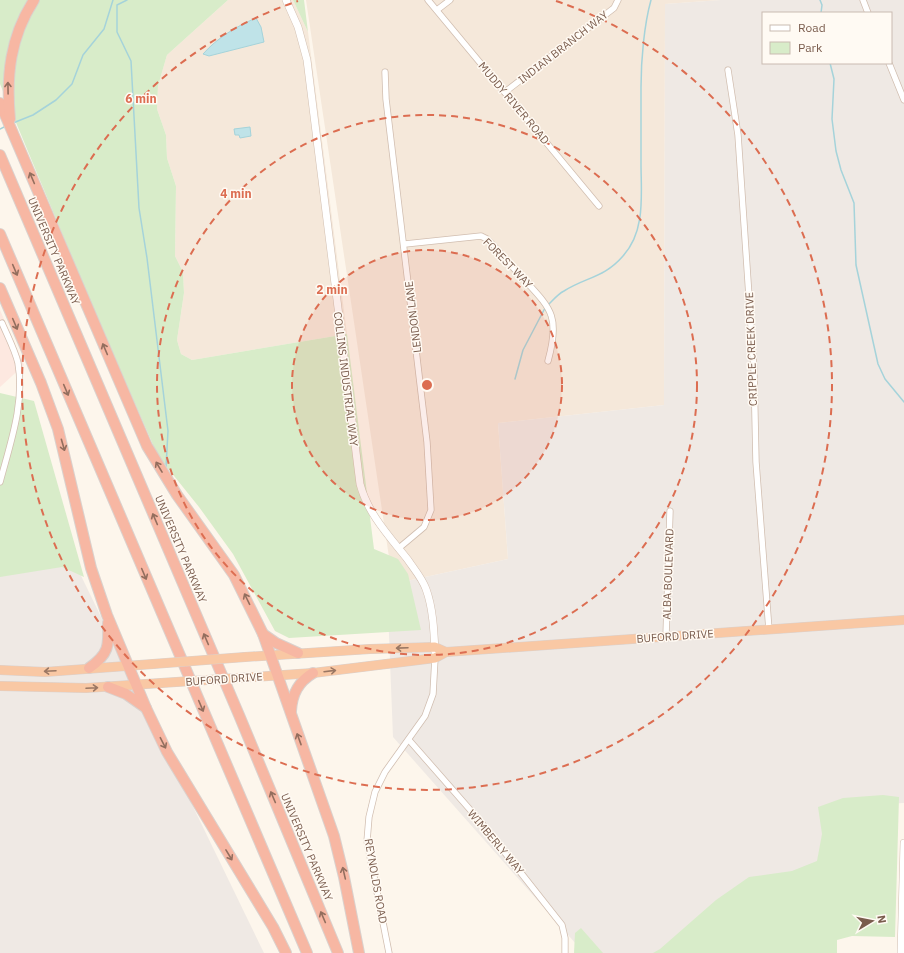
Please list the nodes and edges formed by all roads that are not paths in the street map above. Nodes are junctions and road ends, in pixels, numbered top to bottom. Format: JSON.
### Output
{"nodes":[{"id":1,"x":34,"y":0,"type":"edge"},
{"id":2,"x":286,"y":0,"type":"edge"},
{"id":3,"x":428,"y":0,"type":"edge"},
{"id":4,"x":450,"y":0,"type":"edge"},
{"id":5,"x":618,"y":0,"type":"edge"},
{"id":6,"x":863,"y":0,"type":"edge"},
{"id":7,"x":437,"y":10,"type":"junction"},
{"id":8,"x":868,"y":12,"type":"edge"},
{"id":9,"x":889,"y":64,"type":"edge"},
{"id":10,"x":728,"y":70,"type":"dead end"},
{"id":11,"x":385,"y":72,"type":"dead end"},
{"id":12,"x":505,"y":92,"type":"junction"},
{"id":13,"x":904,"y":100,"type":"edge"},
{"id":14,"x":0,"y":103,"type":"edge"},
{"id":15,"x":10,"y":127,"type":"junction"},
{"id":16,"x":0,"y":155,"type":"edge"},
{"id":17,"x":600,"y":206,"type":"dead end"},
{"id":18,"x":0,"y":234,"type":"edge"},
{"id":19,"x":405,"y":244,"type":"junction"},
{"id":20,"x":0,"y":288,"type":"edge"},
{"id":21,"x":2,"y":323,"type":"dead end"},
{"id":22,"x":548,"y":361,"type":"dead end"},
{"id":23,"x":0,"y":482,"type":"edge"},
{"id":24,"x":670,"y":511,"type":"dead end"},
{"id":25,"x":399,"y":548,"type":"junction"},
{"id":26,"x":107,"y":615,"type":"junction"},
{"id":27,"x":904,"y":620,"type":"edge"},
{"id":28,"x":769,"y":630,"type":"junction"},
{"id":29,"x":263,"y":634,"type":"junction"},
{"id":30,"x":666,"y":636,"type":"junction"},
{"id":31,"x":435,"y":647,"type":"junction"},
{"id":32,"x":446,"y":652,"type":"junction"},
{"id":33,"x":298,"y":653,"type":"junction"},
{"id":34,"x":269,"y":655,"type":"junction"},
{"id":35,"x":435,"y":658,"type":"junction"},
{"id":36,"x":128,"y":665,"type":"junction"},
{"id":37,"x":89,"y":668,"type":"junction"},
{"id":38,"x":0,"y":670,"type":"edge"},
{"id":39,"x":313,"y":673,"type":"junction"},
{"id":40,"x":277,"y":676,"type":"junction"},
{"id":41,"x":137,"y":685,"type":"junction"},
{"id":42,"x":0,"y":686,"type":"edge"},
{"id":43,"x":108,"y":687,"type":"junction"},
{"id":44,"x":146,"y":708,"type":"junction"},
{"id":45,"x":291,"y":717,"type":"junction"},
{"id":46,"x":410,"y":740,"type":"junction"},
{"id":47,"x":904,"y":843,"type":"edge"},
{"id":48,"x":273,"y":927,"type":"junction"},
{"id":49,"x":286,"y":953,"type":"edge"},
{"id":50,"x":291,"y":953,"type":"edge"},
{"id":51,"x":307,"y":953,"type":"edge"},
{"id":52,"x":338,"y":953,"type":"edge"},
{"id":53,"x":359,"y":953,"type":"edge"},
{"id":54,"x":389,"y":953,"type":"edge"},
{"id":55,"x":564,"y":953,"type":"edge"},
{"id":56,"x":901,"y":953,"type":"edge"}],
"edges":[{"from":15,"to":1,"type":"highway","one_way":true},
{"from":2,"to":25,"type":"street","name":"COLLINS INDUSTRIAL WAY"},
{"from":3,"to":7,"type":"street","name":"MUDDY RIVER ROAD"},
{"from":4,"to":7,"type":"street"},
{"from":5,"to":12,"type":"street","name":"INDIAN BRANCH WAY"},
{"from":6,"to":8,"type":"street"},
{"from":7,"to":12,"type":"street","name":"MUDDY RIVER ROAD"},
{"from":9,"to":13,"type":"street"},
{"from":10,"to":28,"type":"street","name":"CRIPPLE CREEK DRIVE"},
{"from":11,"to":19,"type":"street","name":"LENDON LANE"},
{"from":12,"to":17,"type":"street","name":"MUDDY RIVER ROAD"},
{"from":14,"to":15,"type":"highway"},
{"from":29,"to":15,"type":"highway","one_way":true},
{"from":52,"to":16,"type":"highway","name":"UNIVERSITY PARKWAY","one_way":true},
{"from":18,"to":51,"type":"highway","one_way":true},
{"from":19,"to":22,"type":"street","name":"FOREST WAY"},
{"from":19,"to":25,"type":"street","name":"LENDON LANE"},
{"from":20,"to":26,"type":"highway","one_way":true},
{"from":21,"to":23,"type":"street"},
{"from":24,"to":30,"type":"street","name":"ALBA BOULEVARD"},
{"from":25,"to":31,"type":"street","name":"COLLINS INDUSTRIAL WAY"},
{"from":26,"to":36,"type":"highway"},
{"from":26,"to":37,"type":"highway"},
{"from":27,"to":28,"type":"highway","name":"BUFORD DRIVE"},
{"from":28,"to":30,"type":"highway","name":"BUFORD DRIVE"},
{"from":29,"to":33,"type":"highway"},
{"from":29,"to":34,"type":"highway"},
{"from":30,"to":32,"type":"highway","name":"BUFORD DRIVE"},
{"from":31,"to":32,"type":"highway","name":"BUFORD DRIVE"},
{"from":31,"to":33,"type":"highway","name":"BUFORD DRIVE","one_way":true},
{"from":31,"to":35,"type":"street","name":"COLLINS INDUSTRIAL WAY"},
{"from":32,"to":35,"type":"highway","name":"BUFORD DRIVE"},
{"from":33,"to":34,"type":"highway","name":"BUFORD DRIVE"},
{"from":34,"to":36,"type":"highway","name":"BUFORD DRIVE","bridge":true},
{"from":34,"to":40,"type":"highway"},
{"from":39,"to":35,"type":"highway","name":"BUFORD DRIVE","one_way":true},
{"from":35,"to":46,"type":"street","name":"REYNOLDS ROAD"},
{"from":36,"to":37,"type":"highway","name":"BUFORD DRIVE"},
{"from":36,"to":41,"type":"highway"},
{"from":37,"to":38,"type":"highway","name":"BUFORD DRIVE","one_way":true},
{"from":39,"to":40,"type":"highway","name":"BUFORD DRIVE"},
{"from":39,"to":45,"type":"highway"},
{"from":40,"to":41,"type":"highway","name":"BUFORD DRIVE","bridge":true},
{"from":40,"to":45,"type":"highway"},
{"from":41,"to":43,"type":"highway","name":"BUFORD DRIVE"},
{"from":41,"to":44,"type":"highway"},
{"from":42,"to":43,"type":"highway","name":"BUFORD DRIVE","one_way":true},
{"from":43,"to":44,"type":"highway"},
{"from":44,"to":48,"type":"highway","one_way":true},
{"from":53,"to":45,"type":"highway","one_way":true},
{"from":46,"to":54,"type":"street","name":"REYNOLDS ROAD"},
{"from":46,"to":55,"type":"street","name":"WIMBERLY WAY"},
{"from":47,"to":56,"type":"street"},
{"from":48,"to":49,"type":"highway"},
{"from":48,"to":50,"type":"highway"}]}
